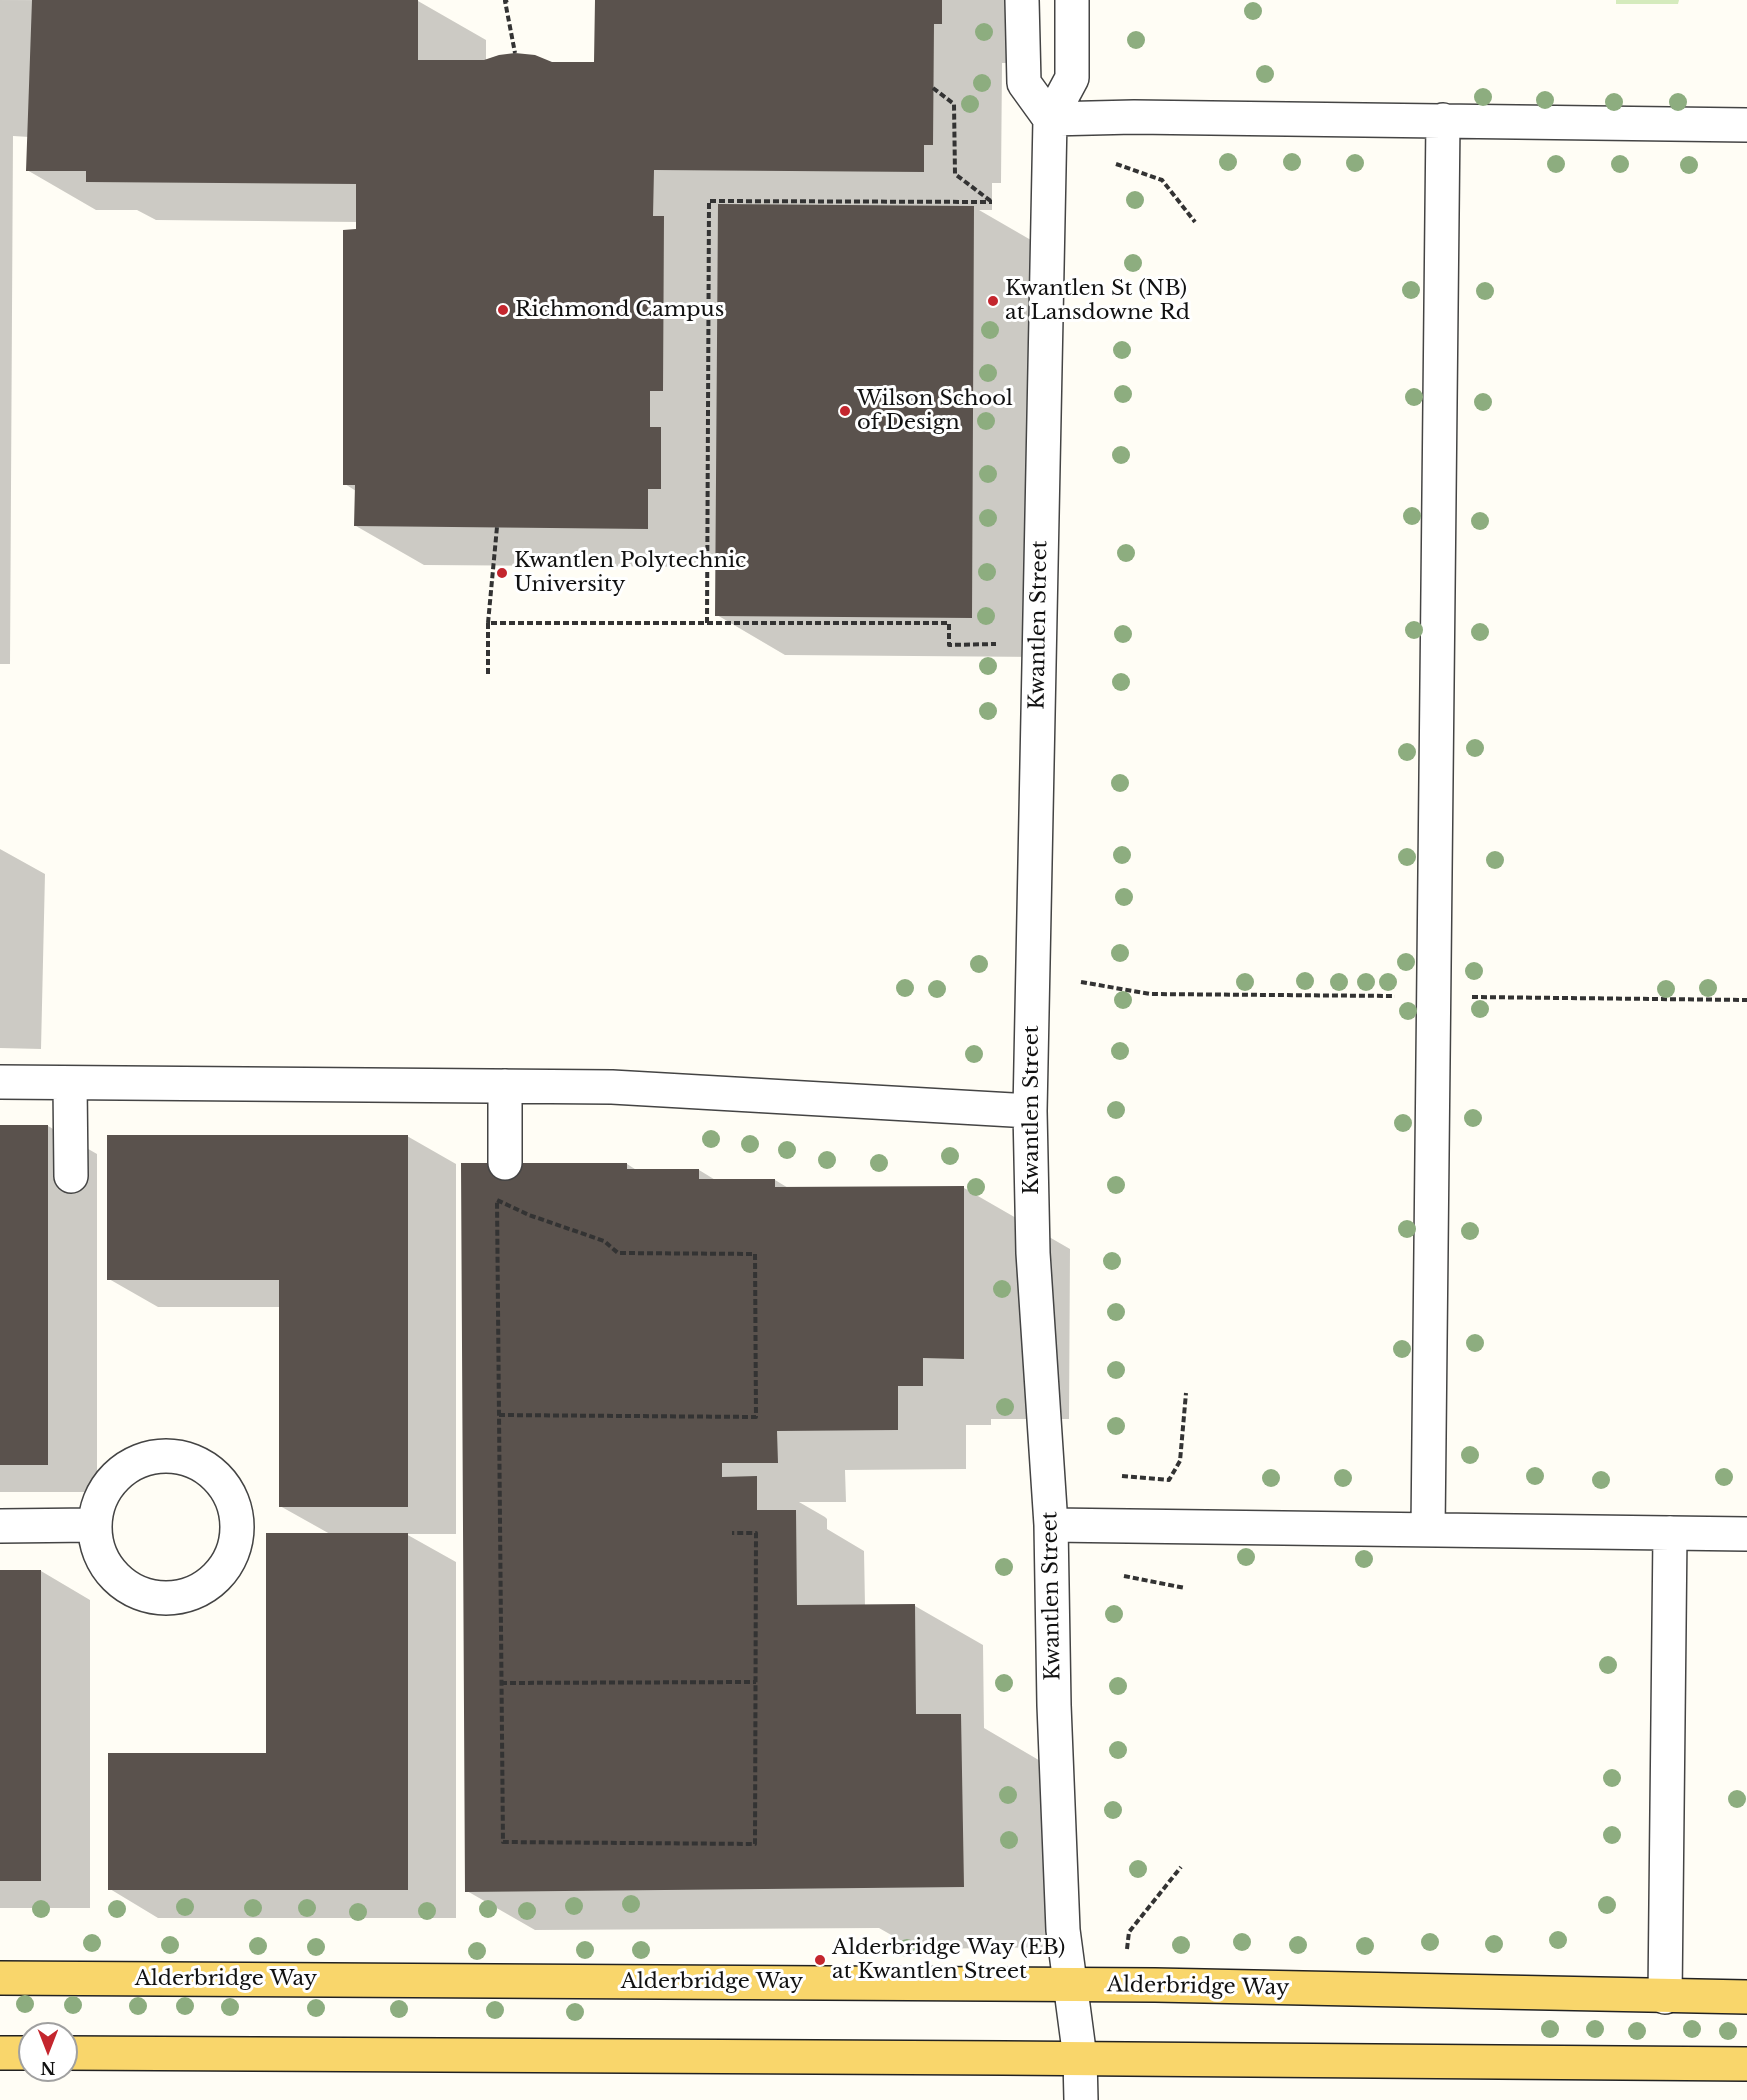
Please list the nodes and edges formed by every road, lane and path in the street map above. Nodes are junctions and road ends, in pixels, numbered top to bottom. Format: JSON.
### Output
{"nodes":[{"id":1,"x":506,"y":0,"type":"edge"},
{"id":2,"x":1022,"y":0,"type":"edge"},
{"id":3,"x":1072,"y":0,"type":"edge"},
{"id":4,"x":515,"y":53,"type":"dead end"},
{"id":5,"x":933,"y":88,"type":"dead end"},
{"id":6,"x":1050,"y":119,"type":"junction"},
{"id":7,"x":1443,"y":120,"type":"junction"},
{"id":8,"x":1747,"y":125,"type":"edge"},
{"id":9,"x":1116,"y":164,"type":"dead end"},
{"id":10,"x":1195,"y":222,"type":"dead end"},
{"id":11,"x":497,"y":527,"type":"dead end"},
{"id":12,"x":489,"y":623,"type":"junction"},
{"id":13,"x":707,"y":623,"type":"junction"},
{"id":14,"x":996,"y":644,"type":"dead end"},
{"id":15,"x":488,"y":674,"type":"dead end"},
{"id":16,"x":0,"y":1082,"type":"edge"},
{"id":17,"x":70,"y":1083,"type":"junction"},
{"id":18,"x":505,"y":1086,"type":"junction"},
{"id":19,"x":1030,"y":1111,"type":"junction"},
{"id":20,"x":505,"y":1163,"type":"dead end"},
{"id":21,"x":71,"y":1176,"type":"dead end"},
{"id":22,"x":1186,"y":1393,"type":"dead end"},
{"id":23,"x":499,"y":1415,"type":"junction"},
{"id":24,"x":1122,"y":1476,"type":"dead end"},
{"id":25,"x":94,"y":1525,"type":"junction"},
{"id":26,"x":1051,"y":1525,"type":"junction"},
{"id":27,"x":0,"y":1526,"type":"edge"},
{"id":28,"x":1428,"y":1530,"type":"junction"},
{"id":29,"x":732,"y":1533,"type":"dead end"},
{"id":30,"x":1670,"y":1533,"type":"junction"},
{"id":31,"x":1747,"y":1534,"type":"edge"},
{"id":32,"x":1124,"y":1576,"type":"dead end"},
{"id":33,"x":1185,"y":1588,"type":"dead end"},
{"id":34,"x":756,"y":1682,"type":"junction"},
{"id":35,"x":501,"y":1683,"type":"junction"},
{"id":36,"x":1181,"y":1867,"type":"dead end"},
{"id":37,"x":1126,"y":1956,"type":"dead end"},
{"id":38,"x":0,"y":1978,"type":"edge"},
{"id":39,"x":1070,"y":1985,"type":"junction"},
{"id":40,"x":1665,"y":1997,"type":"junction"},
{"id":41,"x":1747,"y":1997,"type":"edge"},
{"id":42,"x":0,"y":2053,"type":"edge"},
{"id":43,"x":18,"y":2053,"type":"edge"},
{"id":44,"x":78,"y":2053,"type":"edge"},
{"id":45,"x":1080,"y":2058,"type":"junction"},
{"id":46,"x":1747,"y":2064,"type":"edge"},
{"id":47,"x":1081,"y":2100,"type":"edge"}],
"edges":[{"from":1,"to":4,"type":"path"},
{"from":2,"to":6,"type":"street"},
{"from":3,"to":6,"type":"street","name":"Kwantlen Street"},
{"from":5,"to":13,"type":"path"},
{"from":6,"to":7,"type":"street"},
{"from":6,"to":19,"type":"street","name":"Kwantlen Street"},
{"from":7,"to":8,"type":"street"},
{"from":7,"to":28,"type":"street"},
{"from":9,"to":10,"type":"path"},
{"from":11,"to":12,"type":"path"},
{"from":12,"to":13,"type":"path"},
{"from":12,"to":15,"type":"path"},
{"from":13,"to":14,"type":"path"},
{"from":16,"to":17,"type":"street"},
{"from":17,"to":18,"type":"street"},
{"from":17,"to":21,"type":"street"},
{"from":18,"to":19,"type":"street"},
{"from":18,"to":20,"type":"street"},
{"from":19,"to":26,"type":"street","name":"Kwantlen Street"},
{"from":22,"to":24,"type":"path"},
{"from":23,"to":23,"type":"path"},
{"from":23,"to":35,"type":"path"},
{"from":25,"to":25,"type":"street"},
{"from":25,"to":27,"type":"street"},
{"from":26,"to":28,"type":"street"},
{"from":26,"to":39,"type":"street","name":"Kwantlen Street"},
{"from":28,"to":30,"type":"street"},
{"from":29,"to":34,"type":"path"},
{"from":30,"to":31,"type":"street"},
{"from":30,"to":40,"type":"street"},
{"from":32,"to":33,"type":"path"},
{"from":34,"to":35,"type":"path"},
{"from":34,"to":35,"type":"path"},
{"from":36,"to":37,"type":"path"},
{"from":38,"to":39,"type":"main road","name":"Alderbridge Way"},
{"from":39,"to":40,"type":"main road","name":"Alderbridge Way"},
{"from":39,"to":45,"type":"street","name":"Kwantlen Street"},
{"from":40,"to":41,"type":"main road","name":"Alderbridge Way"},
{"from":42,"to":43,"type":"main road"},
{"from":44,"to":45,"type":"main road"},
{"from":45,"to":46,"type":"main road"},
{"from":45,"to":47,"type":"street","name":"Kwantlen Street"}]}
